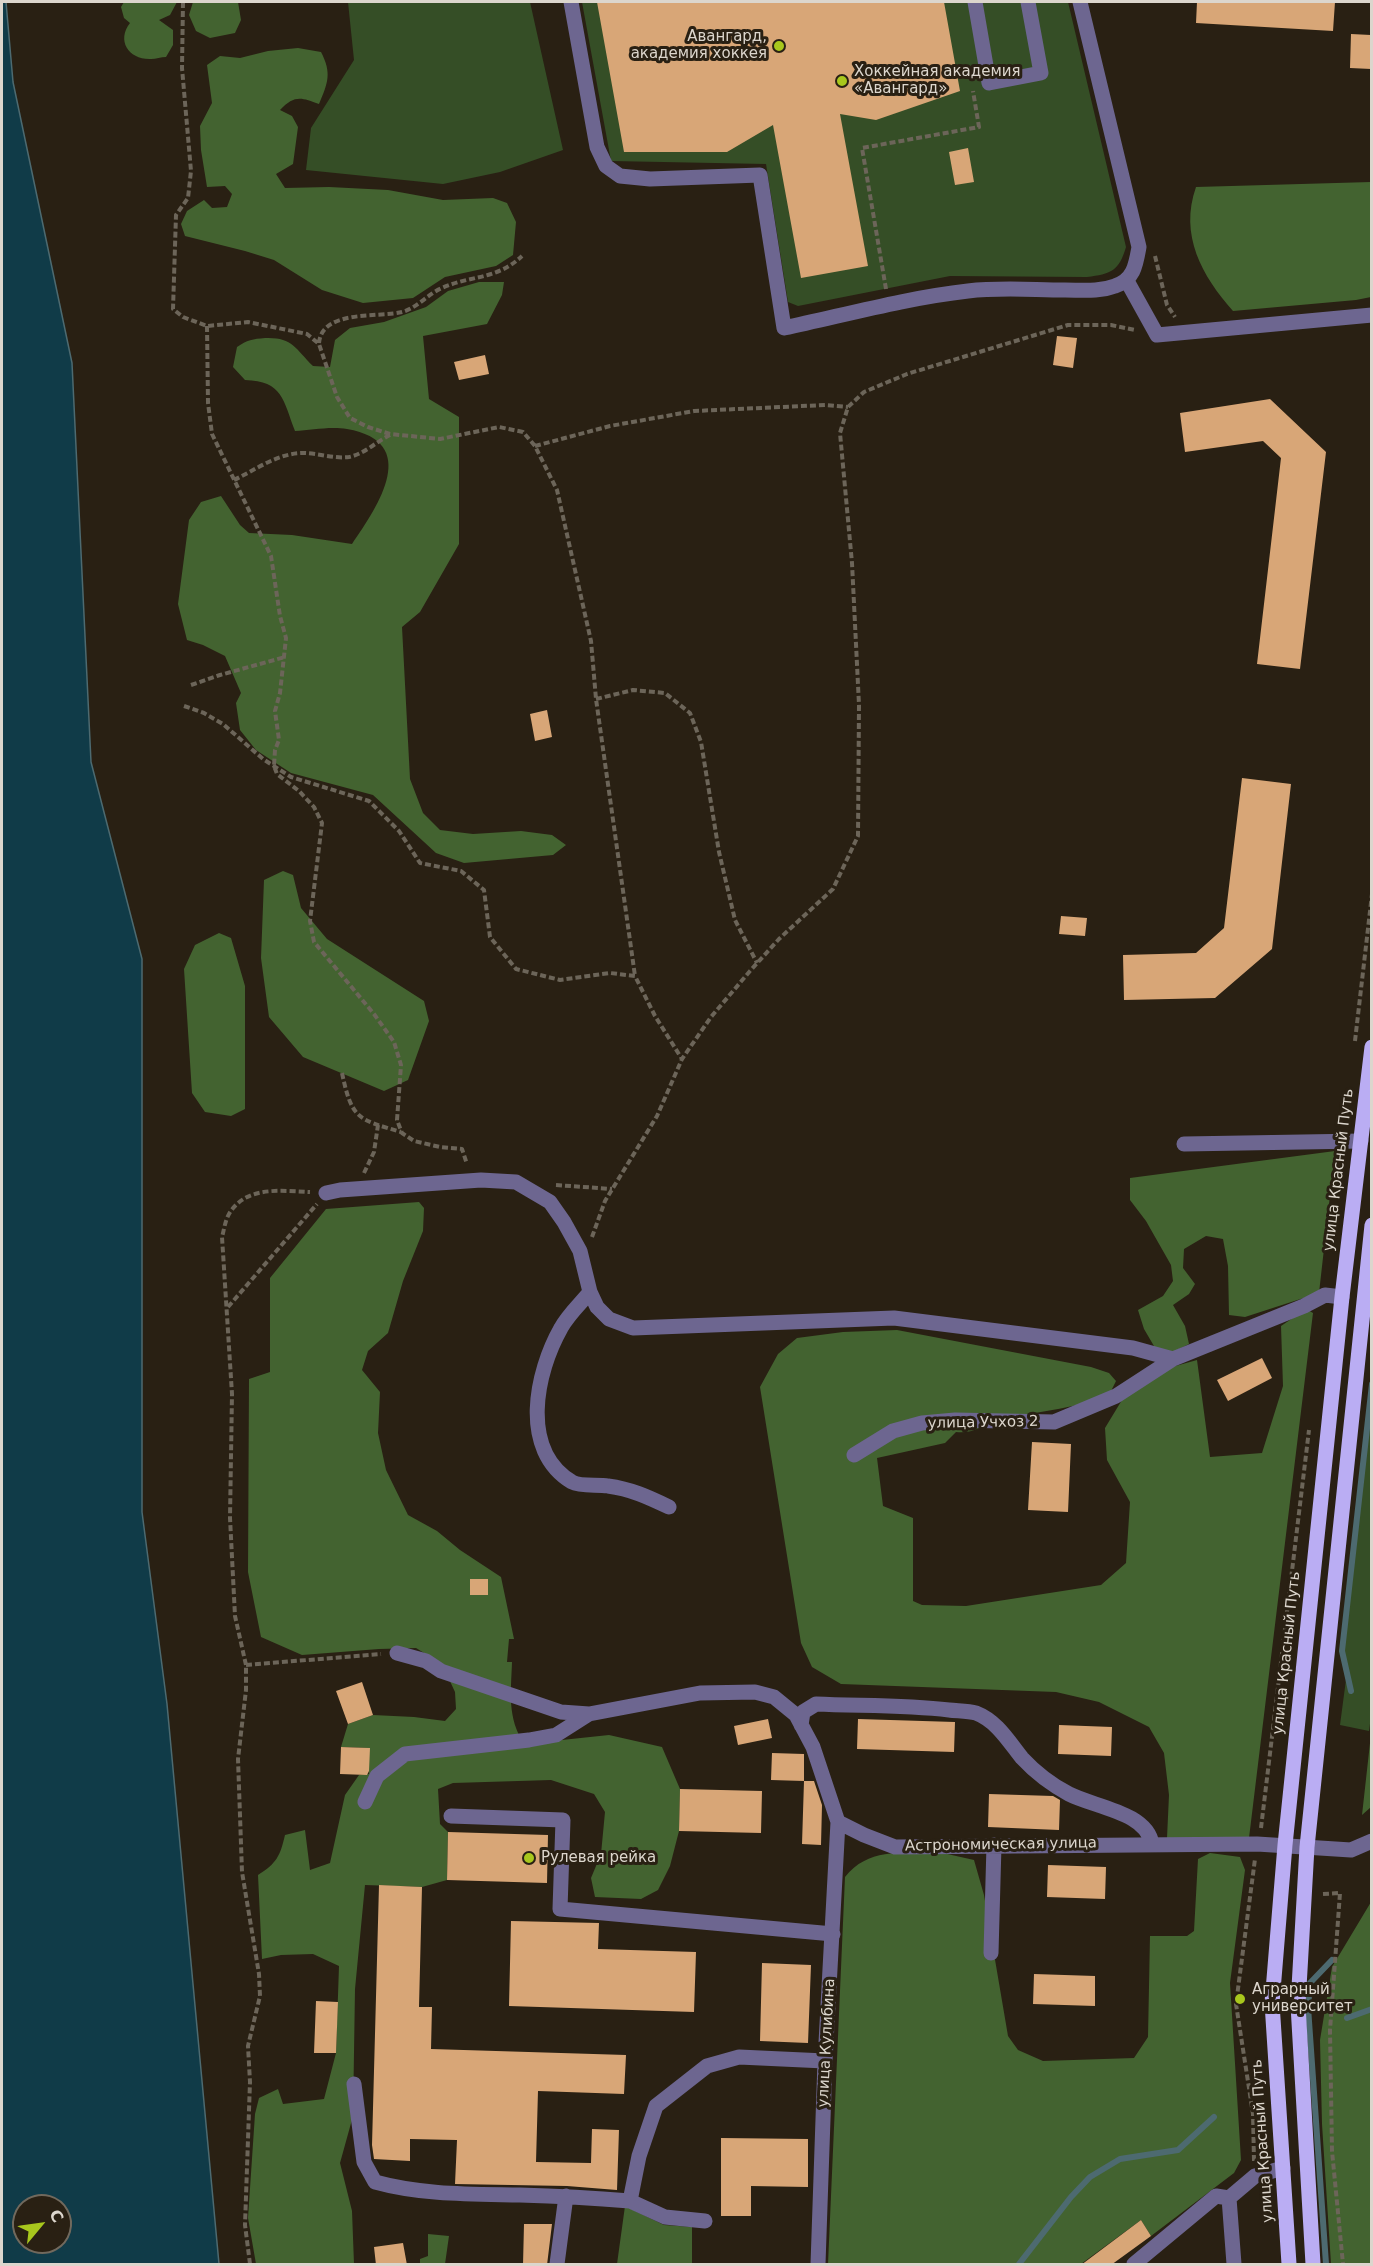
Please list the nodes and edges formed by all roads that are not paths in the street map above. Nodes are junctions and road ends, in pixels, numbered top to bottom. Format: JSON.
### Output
{"nodes":[{"id":1,"x":571,"y":2,"type":"edge"},
{"id":2,"x":975,"y":2,"type":"edge"},
{"id":3,"x":1028,"y":2,"type":"edge"},
{"id":4,"x":1080,"y":2,"type":"edge"},
{"id":5,"x":1127,"y":281,"type":"junction"},
{"id":6,"x":1371,"y":315,"type":"edge"},
{"id":7,"x":1371,"y":1047,"type":"edge"},
{"id":8,"x":1360,"y":1141,"type":"junction"},
{"id":9,"x":1184,"y":1144,"type":"dead end"},
{"id":10,"x":326,"y":1193,"type":"road end"},
{"id":11,"x":1371,"y":1226,"type":"edge"},
{"id":12,"x":590,"y":1292,"type":"junction"},
{"id":13,"x":1342,"y":1297,"type":"junction"},
{"id":14,"x":1173,"y":1359,"type":"junction"},
{"id":15,"x":854,"y":1455,"type":"dead end"},
{"id":16,"x":669,"y":1507,"type":"dead end"},
{"id":17,"x":397,"y":1653,"type":"road end"},
{"id":18,"x":589,"y":1714,"type":"junction"},
{"id":19,"x":801,"y":1725,"type":"junction"},
{"id":20,"x":365,"y":1802,"type":"dead end"},
{"id":21,"x":451,"y":1816,"type":"dead end"},
{"id":22,"x":838,"y":1822,"type":"junction"},
{"id":23,"x":1371,"y":1841,"type":"edge"},
{"id":24,"x":1152,"y":1844,"type":"junction"},
{"id":25,"x":994,"y":1845,"type":"junction"},
{"id":26,"x":1285,"y":1845,"type":"junction"},
{"id":27,"x":1307,"y":1847,"type":"junction"},
{"id":28,"x":833,"y":1934,"type":"junction"},
{"id":29,"x":991,"y":1953,"type":"dead end"},
{"id":30,"x":825,"y":2061,"type":"junction"},
{"id":31,"x":354,"y":2084,"type":"dead end"},
{"id":32,"x":1283,"y":2168,"type":"junction"},
{"id":33,"x":566,"y":2196,"type":"junction"},
{"id":34,"x":1229,"y":2198,"type":"junction"},
{"id":35,"x":630,"y":2200,"type":"junction"},
{"id":36,"x":705,"y":2221,"type":"dead end"},
{"id":37,"x":1136,"y":2264,"type":"edge"},
{"id":38,"x":557,"y":2265,"type":"edge"},
{"id":39,"x":818,"y":2265,"type":"edge"},
{"id":40,"x":1234,"y":2265,"type":"edge"},
{"id":41,"x":1289,"y":2265,"type":"edge"},
{"id":42,"x":1313,"y":2265,"type":"edge"}],
"edges":[{"from":1,"to":5,"type":"street"},
{"from":2,"to":3,"type":"street"},
{"from":4,"to":5,"type":"street"},
{"from":5,"to":6,"type":"street"},
{"from":7,"to":8,"type":"main road","name":"улица Красный Путь"},
{"from":8,"to":9,"type":"street"},
{"from":8,"to":13,"type":"main road","name":"улица Красный Путь"},
{"from":10,"to":12,"type":"street"},
{"from":11,"to":27,"type":"main road"},
{"from":12,"to":14,"type":"street"},
{"from":12,"to":16,"type":"street"},
{"from":13,"to":14,"type":"street","name":"улица Учхоз 2"},
{"from":13,"to":26,"type":"main road","name":"улица Красный Путь"},
{"from":14,"to":15,"type":"street","name":"улица Учхоз 2"},
{"from":17,"to":18,"type":"street"},
{"from":18,"to":19,"type":"street"},
{"from":18,"to":20,"type":"street"},
{"from":19,"to":22,"type":"street"},
{"from":19,"to":24,"type":"street"},
{"from":21,"to":28,"type":"street"},
{"from":22,"to":25,"type":"street","name":"Астрономическая улица"},
{"from":22,"to":28,"type":"street","name":"улица Кулибина"},
{"from":23,"to":27,"type":"street","name":"Астрономическая улица"},
{"from":24,"to":25,"type":"street","name":"Астрономическая улица"},
{"from":24,"to":26,"type":"street","name":"Астрономическая улица"},
{"from":25,"to":29,"type":"street"},
{"from":26,"to":27,"type":"street","name":"Астрономическая улица"},
{"from":26,"to":32,"type":"main road","name":"улица Красный Путь"},
{"from":27,"to":42,"type":"main road"},
{"from":28,"to":30,"type":"street","name":"улица Кулибина"},
{"from":30,"to":35,"type":"street"},
{"from":30,"to":39,"type":"street","name":"улица Кулибина"},
{"from":31,"to":33,"type":"street"},
{"from":32,"to":34,"type":"street"},
{"from":32,"to":41,"type":"main road","name":"улица Красный Путь"},
{"from":33,"to":35,"type":"street"},
{"from":33,"to":38,"type":"street"},
{"from":34,"to":37,"type":"street"},
{"from":34,"to":40,"type":"street"},
{"from":35,"to":36,"type":"street"}]}
